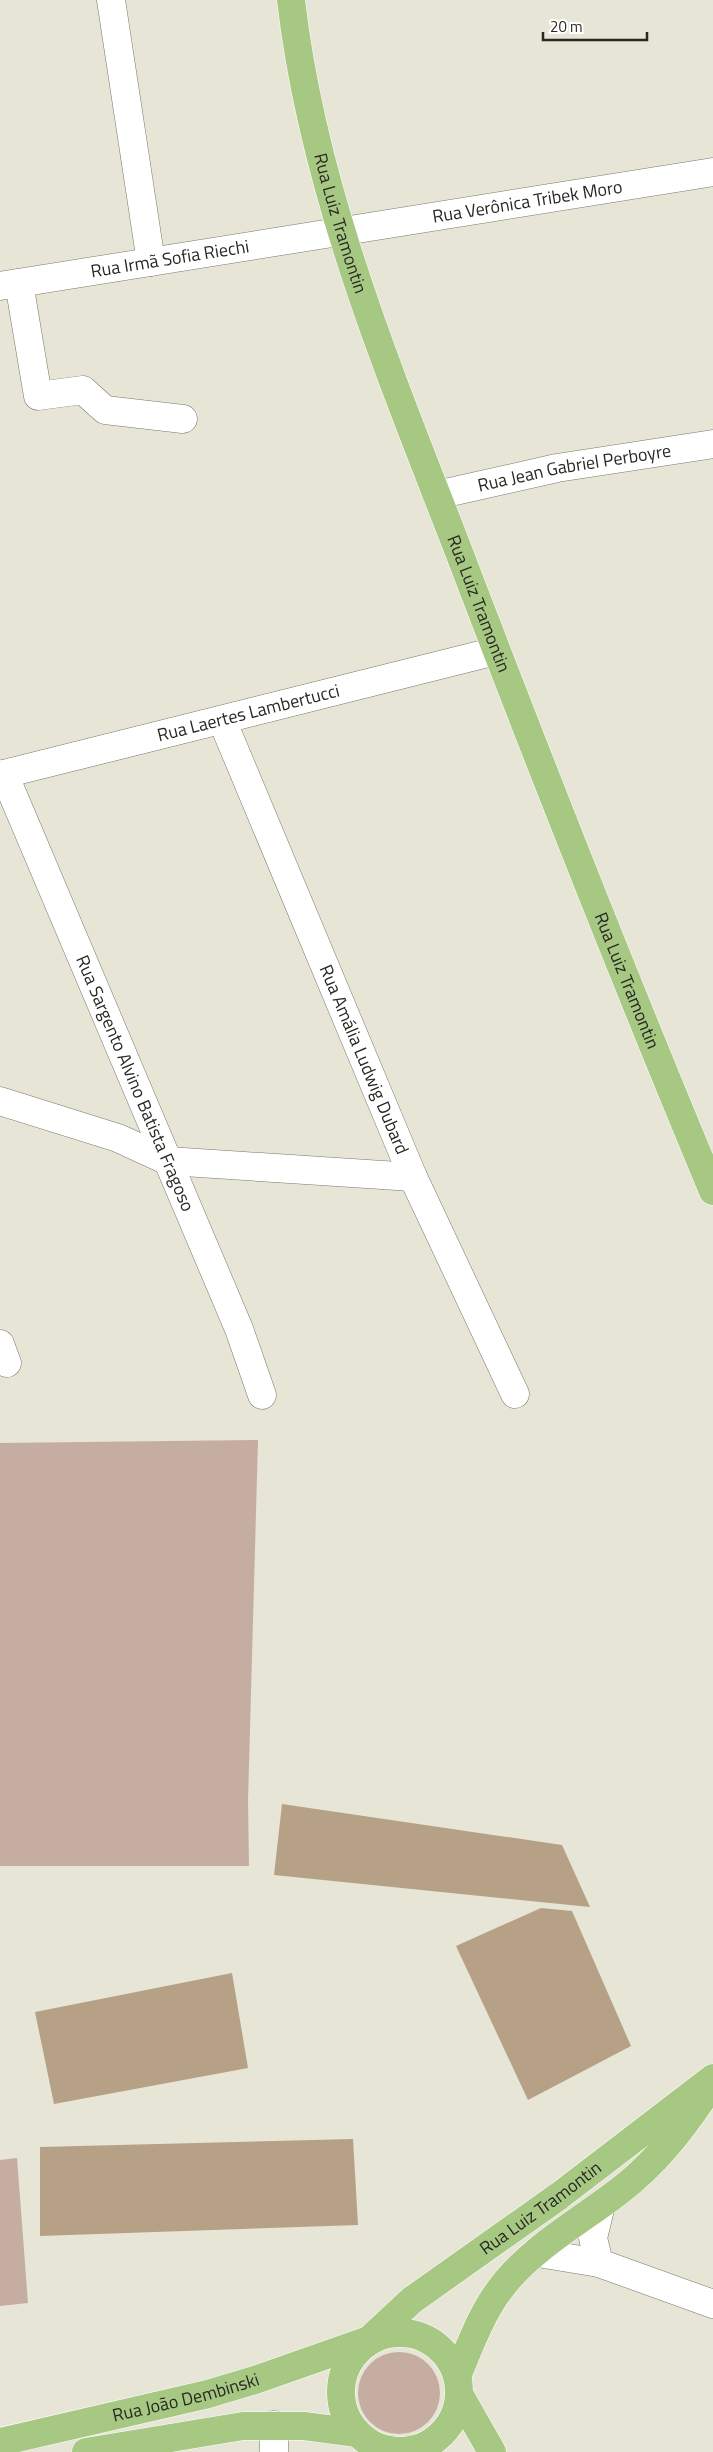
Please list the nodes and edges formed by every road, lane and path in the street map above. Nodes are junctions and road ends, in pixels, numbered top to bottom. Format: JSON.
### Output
{"nodes":[{"id":1,"x":111,"y":0,"type":"edge"},
{"id":2,"x":291,"y":0,"type":"edge"},
{"id":3,"x":713,"y":172,"type":"edge"},
{"id":4,"x":341,"y":232,"type":"junction"},
{"id":5,"x":151,"y":262,"type":"junction"},
{"id":6,"x":9,"y":284,"type":"edge"},
{"id":7,"x":183,"y":419,"type":"dead end"},
{"id":8,"x":713,"y":444,"type":"edge"},
{"id":9,"x":437,"y":496,"type":"junction"},
{"id":10,"x":496,"y":651,"type":"junction"},
{"id":11,"x":222,"y":720,"type":"junction"},
{"id":12,"x":2,"y":775,"type":"edge"},
{"id":13,"x":0,"y":1101,"type":"edge"},
{"id":14,"x":168,"y":1161,"type":"junction"},
{"id":15,"x":413,"y":1177,"type":"junction"},
{"id":16,"x":713,"y":1191,"type":"edge"},
{"id":17,"x":515,"y":1394,"type":"dead end"},
{"id":18,"x":262,"y":1395,"type":"dead end"},
{"id":19,"x":713,"y":2078,"type":"edge"},
{"id":20,"x":713,"y":2083,"type":"edge"},
{"id":21,"x":601,"y":2205,"type":"junction"},
{"id":22,"x":538,"y":2252,"type":"junction"},
{"id":23,"x":599,"y":2263,"type":"junction"},
{"id":24,"x":713,"y":2304,"type":"edge"},
{"id":25,"x":369,"y":2340,"type":"junction"},
{"id":26,"x":458,"y":2385,"type":"junction"},
{"id":27,"x":274,"y":2425,"type":"junction"},
{"id":28,"x":357,"y":2433,"type":"junction"},
{"id":29,"x":0,"y":2442,"type":"edge"},
{"id":30,"x":388,"y":2451,"type":"edge"},
{"id":31,"x":86,"y":2452,"type":"edge"},
{"id":32,"x":274,"y":2452,"type":"edge"},
{"id":33,"x":492,"y":2452,"type":"edge"}],
"edges":[{"from":1,"to":5,"type":"street"},
{"from":2,"to":4,"type":"main road","name":"Rua Luiz Tramontin"},
{"from":3,"to":4,"type":"street","name":"Rua Verônica Tribek Moro"},
{"from":4,"to":5,"type":"street","name":"Rua Irmã Sofia Riechi"},
{"from":4,"to":9,"type":"main road","name":"Rua Luiz Tramontin"},
{"from":5,"to":6,"type":"street","name":"Rua Irmã Sofia Riechi"},
{"from":6,"to":7,"type":"street"},
{"from":8,"to":9,"type":"street","name":"Rua Jean Gabriel Perboyre"},
{"from":9,"to":10,"type":"main road","name":"Rua Luiz Tramontin"},
{"from":10,"to":11,"type":"street","name":"Rua Laertes Lambertucci"},
{"from":10,"to":16,"type":"main road","name":"Rua Luiz Tramontin"},
{"from":11,"to":12,"type":"street","name":"Rua Laertes Lambertucci"},
{"from":11,"to":15,"type":"street","name":"Rua Amália Ludwig Dubard"},
{"from":12,"to":14,"type":"street","name":"Rua Sargento Alvino Batista Fragoso"},
{"from":13,"to":14,"type":"street"},
{"from":14,"to":15,"type":"street"},
{"from":14,"to":18,"type":"street","name":"Rua Sargento Alvino Batista Fragoso"},
{"from":15,"to":17,"type":"street","name":"Rua Amália Ludwig Dubard"},
{"from":19,"to":25,"type":"main road","name":"Rua Luiz Tramontin"},
{"from":20,"to":21,"type":"main road","name":"Rua Luiz Tramontin"},
{"from":21,"to":22,"type":"main road","name":"Rua Luiz Tramontin"},
{"from":21,"to":23,"type":"street"},
{"from":22,"to":23,"type":"street"},
{"from":22,"to":26,"type":"main road","name":"Rua Luiz Tramontin"},
{"from":23,"to":24,"type":"street"},
{"from":25,"to":26,"type":"main road"},
{"from":25,"to":28,"type":"main road"},
{"from":25,"to":29,"type":"main road","name":"Rua João Dembinski"},
{"from":26,"to":30,"type":"main road"},
{"from":26,"to":33,"type":"main road"},
{"from":27,"to":28,"type":"main road","name":"Rua João Dembinski"},
{"from":27,"to":31,"type":"main road","name":"Rua João Dembinski"},
{"from":27,"to":32,"type":"street"},
{"from":28,"to":30,"type":"main road"}]}
